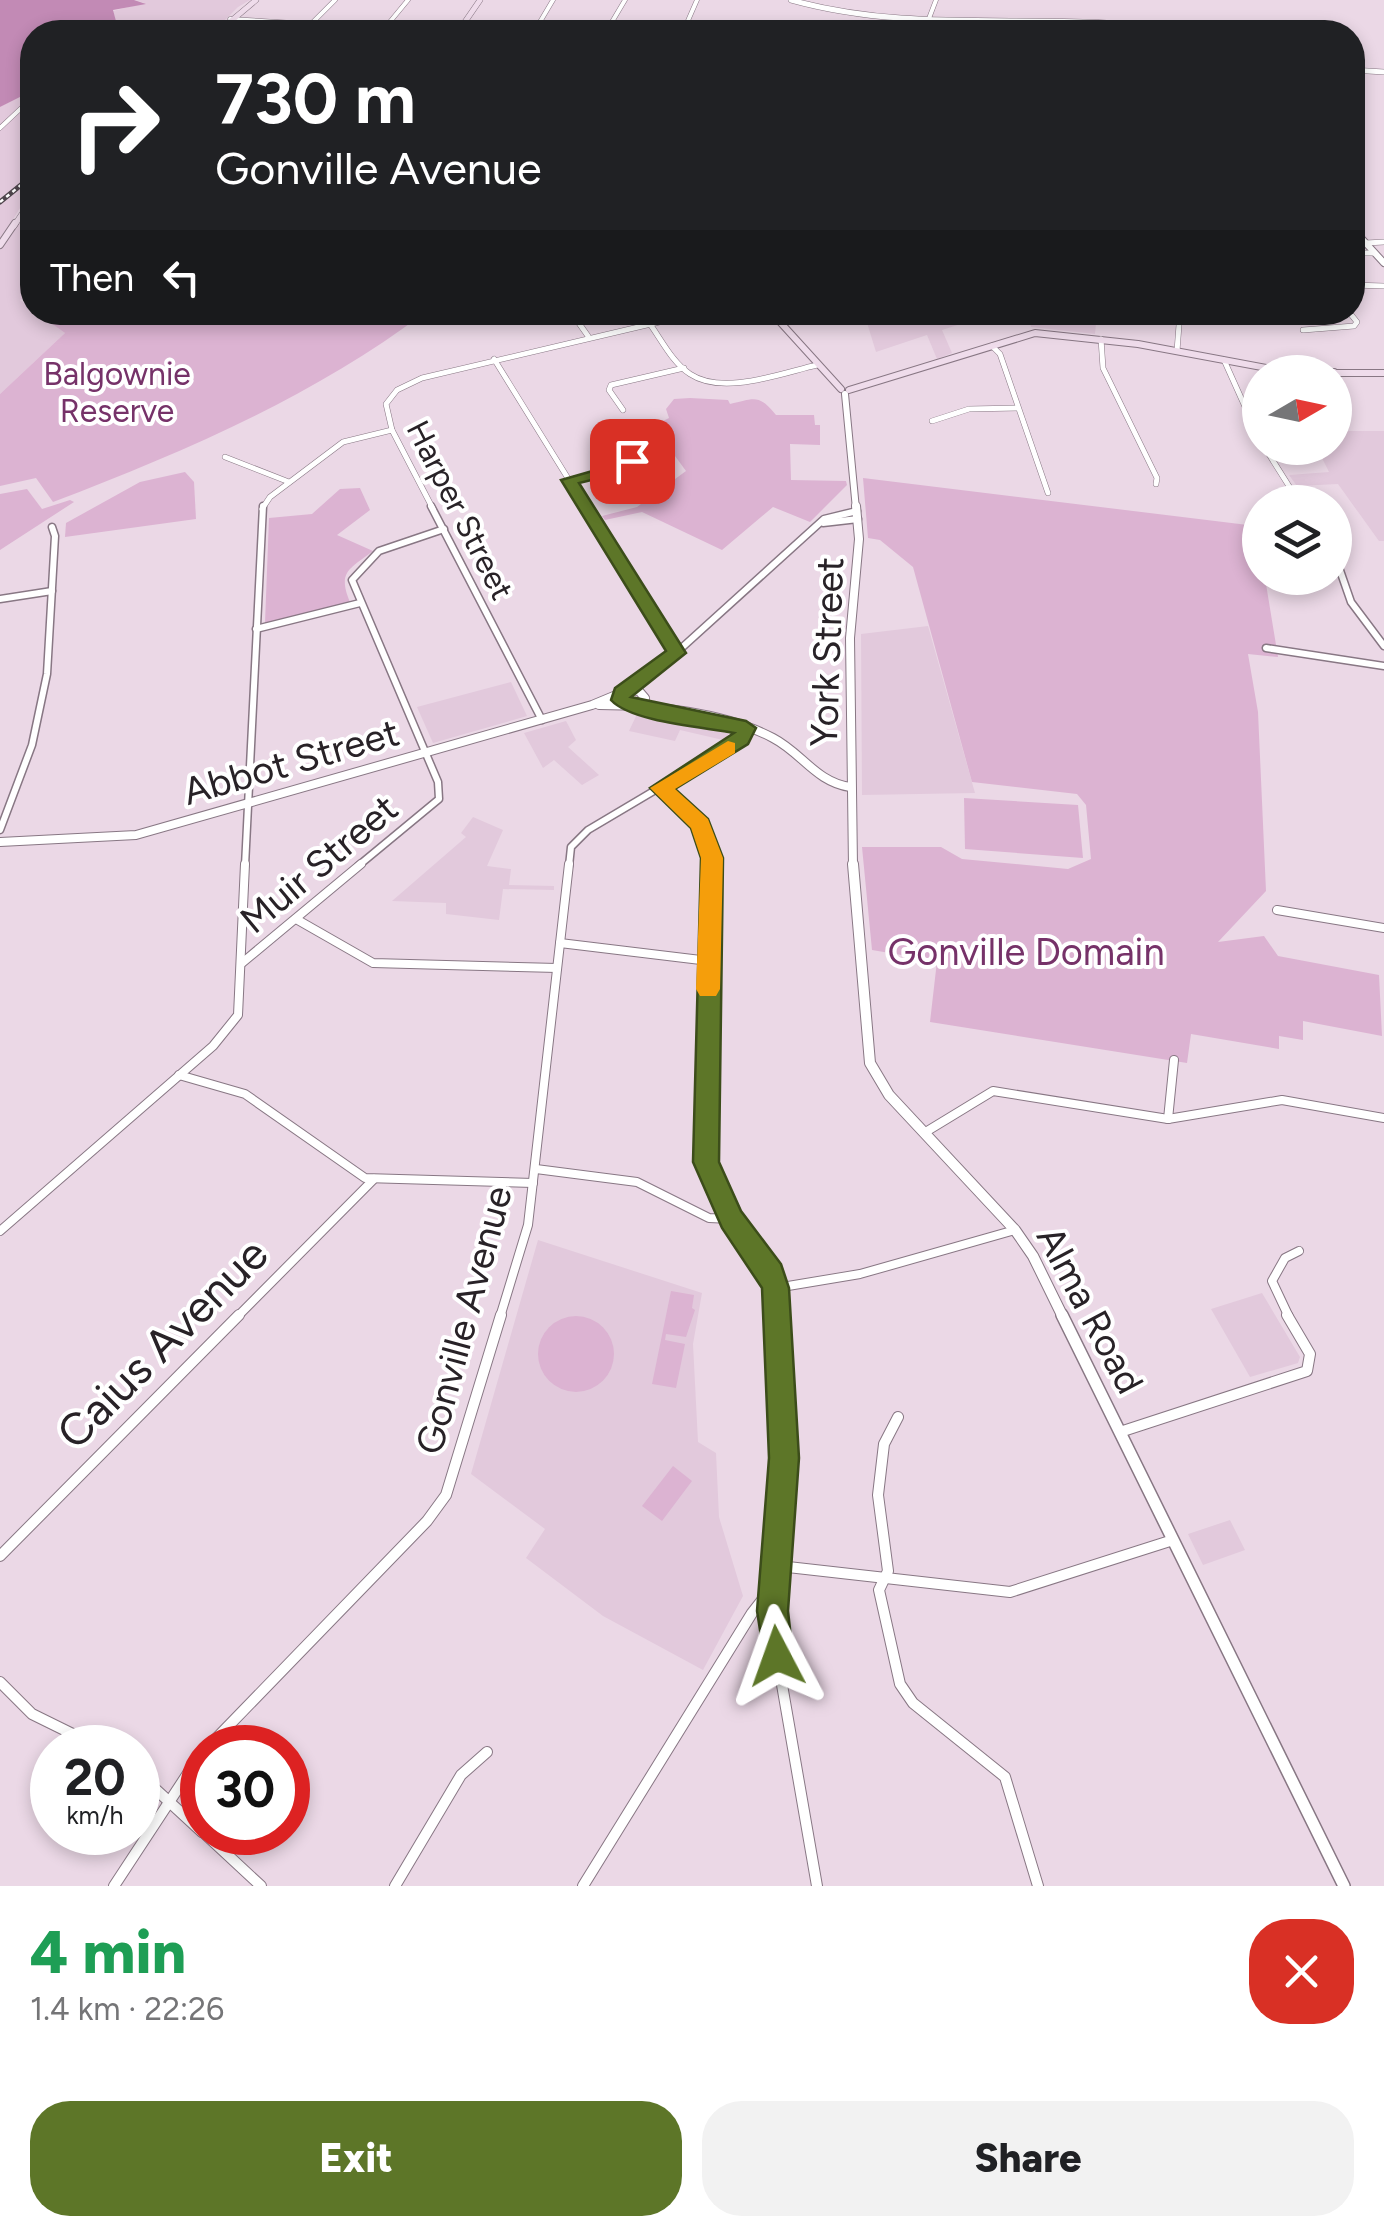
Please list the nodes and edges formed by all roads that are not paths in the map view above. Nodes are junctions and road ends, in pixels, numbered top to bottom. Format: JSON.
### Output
{"nodes":[{"id":1,"x":256,"y":0,"type":"edge"},
{"id":2,"x":335,"y":0,"type":"edge"},
{"id":3,"x":408,"y":0,"type":"edge"},
{"id":4,"x":791,"y":0,"type":"edge"},
{"id":5,"x":230,"y":19,"type":"joint"},
{"id":6,"x":247,"y":20,"type":"edge"},
{"id":7,"x":318,"y":20,"type":"edge"},
{"id":8,"x":391,"y":20,"type":"edge"},
{"id":9,"x":919,"y":20,"type":"edge"},
{"id":10,"x":1012,"y":20,"type":"edge"},
{"id":11,"x":1106,"y":20,"type":"edge"},
{"id":12,"x":20,"y":109,"type":"edge"},
{"id":13,"x":0,"y":128,"type":"edge"},
{"id":14,"x":20,"y":217,"type":"edge"},
{"id":15,"x":1384,"y":242,"type":"edge"},
{"id":16,"x":1366,"y":243,"type":"joint"},
{"id":17,"x":0,"y":246,"type":"edge"},
{"id":18,"x":1365,"y":253,"type":"edge"},
{"id":19,"x":1374,"y":253,"type":"junction"},
{"id":20,"x":1384,"y":263,"type":"edge"},
{"id":21,"x":581,"y":325,"type":"edge"},
{"id":22,"x":645,"y":325,"type":"edge"},
{"id":23,"x":651,"y":325,"type":"edge"},
{"id":24,"x":782,"y":325,"type":"edge"},
{"id":25,"x":1179,"y":325,"type":"edge"},
{"id":26,"x":1355,"y":325,"type":"edge"},
{"id":27,"x":1304,"y":330,"type":"dead end"},
{"id":28,"x":588,"y":336,"type":"junction"},
{"id":29,"x":1101,"y":340,"type":"junction"},
{"id":30,"x":992,"y":346,"type":"junction"},
{"id":31,"x":1177,"y":352,"type":"junction"},
{"id":32,"x":494,"y":360,"type":"junction"},
{"id":33,"x":1224,"y":360,"type":"junction"},
{"id":34,"x":1242,"y":363,"type":"edge"},
{"id":35,"x":817,"y":365,"type":"junction"},
{"id":36,"x":684,"y":368,"type":"junction"},
{"id":37,"x":1352,"y":372,"type":"edge"},
{"id":38,"x":1384,"y":373,"type":"edge"},
{"id":39,"x":845,"y":391,"type":"junction"},
{"id":40,"x":1242,"y":400,"type":"edge"},
{"id":41,"x":1018,"y":408,"type":"junction"},
{"id":42,"x":623,"y":410,"type":"dead end"},
{"id":43,"x":932,"y":421,"type":"dead end"},
{"id":44,"x":392,"y":430,"type":"junction"},
{"id":45,"x":225,"y":458,"type":"dead end"},
{"id":46,"x":634,"y":465,"type":"dead end"},
{"id":47,"x":569,"y":480,"type":"junction"},
{"id":48,"x":289,"y":482,"type":"junction"},
{"id":49,"x":1156,"y":484,"type":"dead end"},
{"id":50,"x":1048,"y":493,"type":"dead end"},
{"id":51,"x":858,"y":515,"type":"junction"},
{"id":52,"x":52,"y":527,"type":"dead end"},
{"id":53,"x":444,"y":529,"type":"junction"},
{"id":54,"x":52,"y":592,"type":"junction"},
{"id":55,"x":1348,"y":595,"type":"edge"},
{"id":56,"x":0,"y":599,"type":"edge"},
{"id":57,"x":360,"y":603,"type":"junction"},
{"id":58,"x":256,"y":629,"type":"junction"},
{"id":59,"x":663,"y":632,"type":"junction"},
{"id":60,"x":694,"y":637,"type":"junction"},
{"id":61,"x":1384,"y":646,"type":"edge"},
{"id":62,"x":1266,"y":648,"type":"dead end"},
{"id":63,"x":676,"y":653,"type":"junction"},
{"id":64,"x":1384,"y":666,"type":"edge"},
{"id":65,"x":644,"y":680,"type":"junction"},
{"id":66,"x":627,"y":690,"type":"junction"},
{"id":67,"x":644,"y":695,"type":"junction"},
{"id":68,"x":630,"y":705,"type":"junction"},
{"id":69,"x":592,"y":706,"type":"junction"},
{"id":70,"x":667,"y":712,"type":"junction"},
{"id":71,"x":542,"y":720,"type":"junction"},
{"id":72,"x":746,"y":728,"type":"junction"},
{"id":73,"x":425,"y":753,"type":"junction"},
{"id":74,"x":850,"y":787,"type":"junction"},
{"id":75,"x":661,"y":788,"type":"junction"},
{"id":76,"x":248,"y":803,"type":"junction"},
{"id":77,"x":0,"y":830,"type":"edge"},
{"id":78,"x":0,"y":842,"type":"edge"},
{"id":79,"x":1277,"y":910,"type":"dead end"},
{"id":80,"x":296,"y":919,"type":"junction"},
{"id":81,"x":1384,"y":928,"type":"edge"},
{"id":82,"x":560,"y":943,"type":"junction"},
{"id":83,"x":708,"y":960,"type":"junction"},
{"id":84,"x":242,"y":963,"type":"junction"},
{"id":85,"x":557,"y":968,"type":"junction"},
{"id":86,"x":1174,"y":1060,"type":"dead end"},
{"id":87,"x":179,"y":1076,"type":"junction"},
{"id":88,"x":1384,"y":1118,"type":"edge"},
{"id":89,"x":1168,"y":1119,"type":"junction"},
{"id":90,"x":924,"y":1133,"type":"junction"},
{"id":91,"x":536,"y":1169,"type":"junction"},
{"id":92,"x":374,"y":1179,"type":"junction"},
{"id":93,"x":534,"y":1183,"type":"junction"},
{"id":94,"x":731,"y":1219,"type":"junction"},
{"id":95,"x":1016,"y":1230,"type":"junction"},
{"id":96,"x":0,"y":1231,"type":"edge"},
{"id":97,"x":1299,"y":1251,"type":"dead end"},
{"id":98,"x":776,"y":1288,"type":"junction"},
{"id":99,"x":898,"y":1417,"type":"dead end"},
{"id":100,"x":1120,"y":1432,"type":"junction"},
{"id":101,"x":1173,"y":1540,"type":"junction"},
{"id":102,"x":0,"y":1556,"type":"edge"},
{"id":103,"x":776,"y":1578,"type":"junction"},
{"id":104,"x":884,"y":1580,"type":"junction"},
{"id":105,"x":0,"y":1682,"type":"edge"},
{"id":106,"x":54,"y":1725,"type":"edge"},
{"id":107,"x":228,"y":1725,"type":"edge"},
{"id":108,"x":487,"y":1752,"type":"dead end"},
{"id":109,"x":180,"y":1783,"type":"edge"},
{"id":110,"x":160,"y":1793,"type":"edge"},
{"id":111,"x":168,"y":1800,"type":"junction"},
{"id":112,"x":180,"y":1811,"type":"edge"},
{"id":113,"x":228,"y":1855,"type":"edge"},
{"id":114,"x":114,"y":1886,"type":"edge"},
{"id":115,"x":261,"y":1886,"type":"edge"},
{"id":116,"x":395,"y":1886,"type":"edge"},
{"id":117,"x":584,"y":1886,"type":"edge"},
{"id":118,"x":817,"y":1886,"type":"edge"},
{"id":119,"x":1038,"y":1886,"type":"edge"},
{"id":120,"x":1344,"y":1886,"type":"edge"}],
"edges":[{"from":1,"to":5,"type":"main road"},
{"from":2,"to":7,"type":"street"},
{"from":3,"to":8,"type":"street"},
{"from":4,"to":9,"type":"street"},
{"from":5,"to":6,"type":"street"},
{"from":10,"to":11,"type":"street"},
{"from":12,"to":13,"type":"street"},
{"from":14,"to":17,"type":"main road"},
{"from":15,"to":16,"type":"street"},
{"from":16,"to":19,"type":"street"},
{"from":18,"to":19,"type":"street"},
{"from":19,"to":20,"type":"street"},
{"from":21,"to":28,"type":"street"},
{"from":22,"to":28,"type":"street","name":"Harper Street"},
{"from":23,"to":36,"type":"street"},
{"from":24,"to":35,"type":"main road"},
{"from":25,"to":31,"type":"street"},
{"from":26,"to":27,"type":"street"},
{"from":28,"to":32,"type":"street","name":"Harper Street"},
{"from":29,"to":30,"type":"main road"},
{"from":29,"to":31,"type":"main road"},
{"from":29,"to":49,"type":"street"},
{"from":30,"to":39,"type":"main road"},
{"from":30,"to":41,"type":"street"},
{"from":31,"to":33,"type":"main road"},
{"from":32,"to":44,"type":"street","name":"Harper Street"},
{"from":32,"to":47,"type":"street"},
{"from":33,"to":34,"type":"main road"},
{"from":33,"to":40,"type":"street"},
{"from":35,"to":36,"type":"street"},
{"from":35,"to":39,"type":"main road"},
{"from":36,"to":42,"type":"street"},
{"from":37,"to":38,"type":"main road"},
{"from":39,"to":51,"type":"street","name":"York Street"},
{"from":41,"to":43,"type":"street"},
{"from":41,"to":50,"type":"street"},
{"from":44,"to":48,"type":"street"},
{"from":44,"to":53,"type":"street","name":"Harper Street"},
{"from":45,"to":48,"type":"street"},
{"from":46,"to":47,"type":"street"},
{"from":47,"to":59,"type":"street"},
{"from":48,"to":58,"type":"street"},
{"from":51,"to":60,"type":"street"},
{"from":51,"to":74,"type":"street","name":"York Street"},
{"from":52,"to":54,"type":"street"},
{"from":53,"to":57,"type":"street"},
{"from":53,"to":71,"type":"street","name":"Harper Street"},
{"from":54,"to":56,"type":"street"},
{"from":54,"to":77,"type":"street"},
{"from":55,"to":61,"type":"street"},
{"from":57,"to":58,"type":"street"},
{"from":57,"to":73,"type":"street"},
{"from":58,"to":76,"type":"street"},
{"from":59,"to":60,"type":"street"},
{"from":59,"to":63,"type":"street"},
{"from":60,"to":63,"type":"street"},
{"from":62,"to":64,"type":"street"},
{"from":63,"to":65,"type":"street"},
{"from":65,"to":66,"type":"street"},
{"from":65,"to":67,"type":"street"},
{"from":66,"to":67,"type":"street"},
{"from":66,"to":68,"type":"street"},
{"from":66,"to":69,"type":"street","name":"Abbot Street"},
{"from":67,"to":68,"type":"street"},
{"from":67,"to":70,"type":"street"},
{"from":68,"to":69,"type":"street","name":"Abbot Street"},
{"from":68,"to":70,"type":"street"},
{"from":69,"to":71,"type":"street","name":"Abbot Street"},
{"from":70,"to":72,"type":"street"},
{"from":71,"to":73,"type":"street","name":"Abbot Street"},
{"from":72,"to":74,"type":"street"},
{"from":72,"to":75,"type":"street","name":"Gonville Avenue"},
{"from":73,"to":76,"type":"street","name":"Abbot Street"},
{"from":73,"to":80,"type":"street","name":"Muir Street"},
{"from":74,"to":90,"type":"street","name":"Alma Road"},
{"from":75,"to":82,"type":"street","name":"Gonville Avenue"},
{"from":75,"to":83,"type":"street"},
{"from":76,"to":78,"type":"street","name":"Abbot Street"},
{"from":76,"to":84,"type":"street"},
{"from":79,"to":81,"type":"street"},
{"from":80,"to":84,"type":"street","name":"Muir Street"},
{"from":80,"to":85,"type":"street"},
{"from":82,"to":83,"type":"street"},
{"from":82,"to":85,"type":"street","name":"Gonville Avenue"},
{"from":83,"to":94,"type":"street"},
{"from":84,"to":87,"type":"street"},
{"from":85,"to":91,"type":"street","name":"Gonville Avenue"},
{"from":86,"to":89,"type":"street"},
{"from":87,"to":92,"type":"street"},
{"from":87,"to":96,"type":"street"},
{"from":88,"to":89,"type":"street"},
{"from":89,"to":90,"type":"street"},
{"from":90,"to":95,"type":"street","name":"Alma Road"},
{"from":91,"to":93,"type":"street","name":"Gonville Avenue"},
{"from":91,"to":94,"type":"street"},
{"from":92,"to":93,"type":"street"},
{"from":92,"to":102,"type":"street","name":"Caius Avenue"},
{"from":93,"to":107,"type":"street","name":"Gonville Avenue"},
{"from":94,"to":98,"type":"street"},
{"from":95,"to":98,"type":"street"},
{"from":95,"to":100,"type":"street","name":"Alma Road"},
{"from":97,"to":100,"type":"street"},
{"from":98,"to":103,"type":"street"},
{"from":99,"to":104,"type":"street"},
{"from":100,"to":101,"type":"street","name":"Alma Road"},
{"from":101,"to":104,"type":"street"},
{"from":101,"to":120,"type":"street","name":"Alma Road"},
{"from":103,"to":104,"type":"street"},
{"from":103,"to":117,"type":"street"},
{"from":103,"to":118,"type":"street"},
{"from":104,"to":119,"type":"street"},
{"from":105,"to":106,"type":"street"},
{"from":108,"to":116,"type":"street"},
{"from":109,"to":111,"type":"street","name":"Gonville Avenue"},
{"from":110,"to":111,"type":"street"},
{"from":111,"to":112,"type":"street"},
{"from":111,"to":114,"type":"street","name":"Gonville Avenue"},
{"from":113,"to":115,"type":"street"}]}
